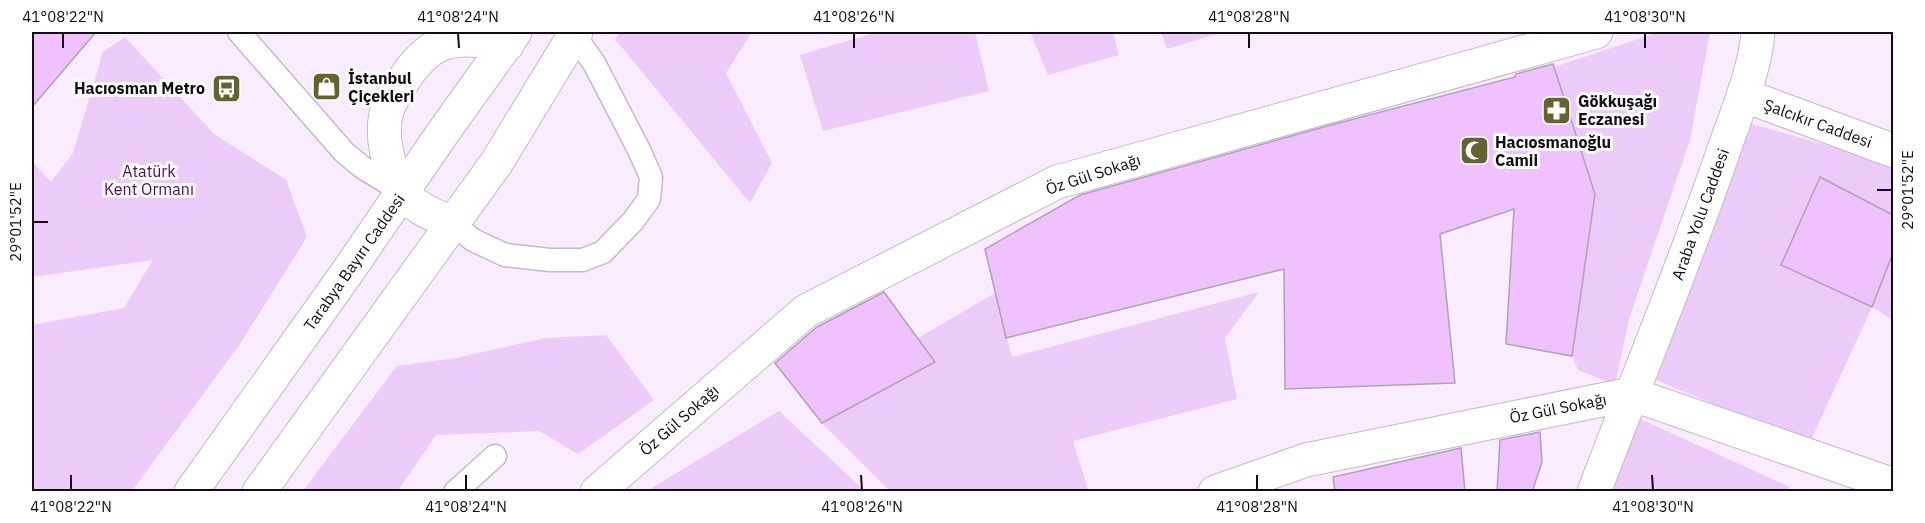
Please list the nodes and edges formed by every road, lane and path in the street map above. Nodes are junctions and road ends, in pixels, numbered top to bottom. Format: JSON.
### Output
{"nodes":[{"id":1,"x":239,"y":32,"type":"edge"},
{"id":2,"x":1596,"y":32,"type":"edge"},
{"id":3,"x":1758,"y":32,"type":"edge"},
{"id":4,"x":575,"y":33,"type":"edge"},
{"id":5,"x":507,"y":35,"type":"edge"},
{"id":6,"x":1743,"y":95,"type":"junction"},
{"id":7,"x":1893,"y":151,"type":"edge"},
{"id":8,"x":402,"y":192,"type":"junction"},
{"id":9,"x":452,"y":223,"type":"junction"},
{"id":10,"x":1631,"y":394,"type":"junction"},
{"id":11,"x":495,"y":456,"type":"dead end"},
{"id":12,"x":1893,"y":485,"type":"edge"},
{"id":13,"x":191,"y":492,"type":"edge"},
{"id":14,"x":259,"y":492,"type":"edge"},
{"id":15,"x":455,"y":492,"type":"edge"},
{"id":16,"x":597,"y":492,"type":"edge"},
{"id":17,"x":1215,"y":492,"type":"edge"},
{"id":18,"x":1594,"y":492,"type":"edge"}],
"edges":[{"from":1,"to":8,"type":"lane"},
{"from":2,"to":16,"type":"street","name":"Öz Gül Sokağı"},
{"from":3,"to":6,"type":"street","name":"Araba Yolu Caddesi"},
{"from":4,"to":9,"type":"street"},
{"from":4,"to":9,"type":"lane"},
{"from":5,"to":8,"type":"street","name":"Tarabya Bayırı Caddesi"},
{"from":5,"to":8,"type":"street"},
{"from":6,"to":7,"type":"street","name":"Şalcıkır Caddesi"},
{"from":6,"to":10,"type":"street","name":"Araba Yolu Caddesi"},
{"from":8,"to":9,"type":"street"},
{"from":8,"to":13,"type":"street","name":"Tarabya Bayırı Caddesi"},
{"from":9,"to":14,"type":"street"},
{"from":10,"to":12,"type":"street"},
{"from":10,"to":17,"type":"street","name":"Öz Gül Sokağı"},
{"from":10,"to":18,"type":"street","name":"Araba Yolu Caddesi"},
{"from":11,"to":15,"type":"lane"}]}
